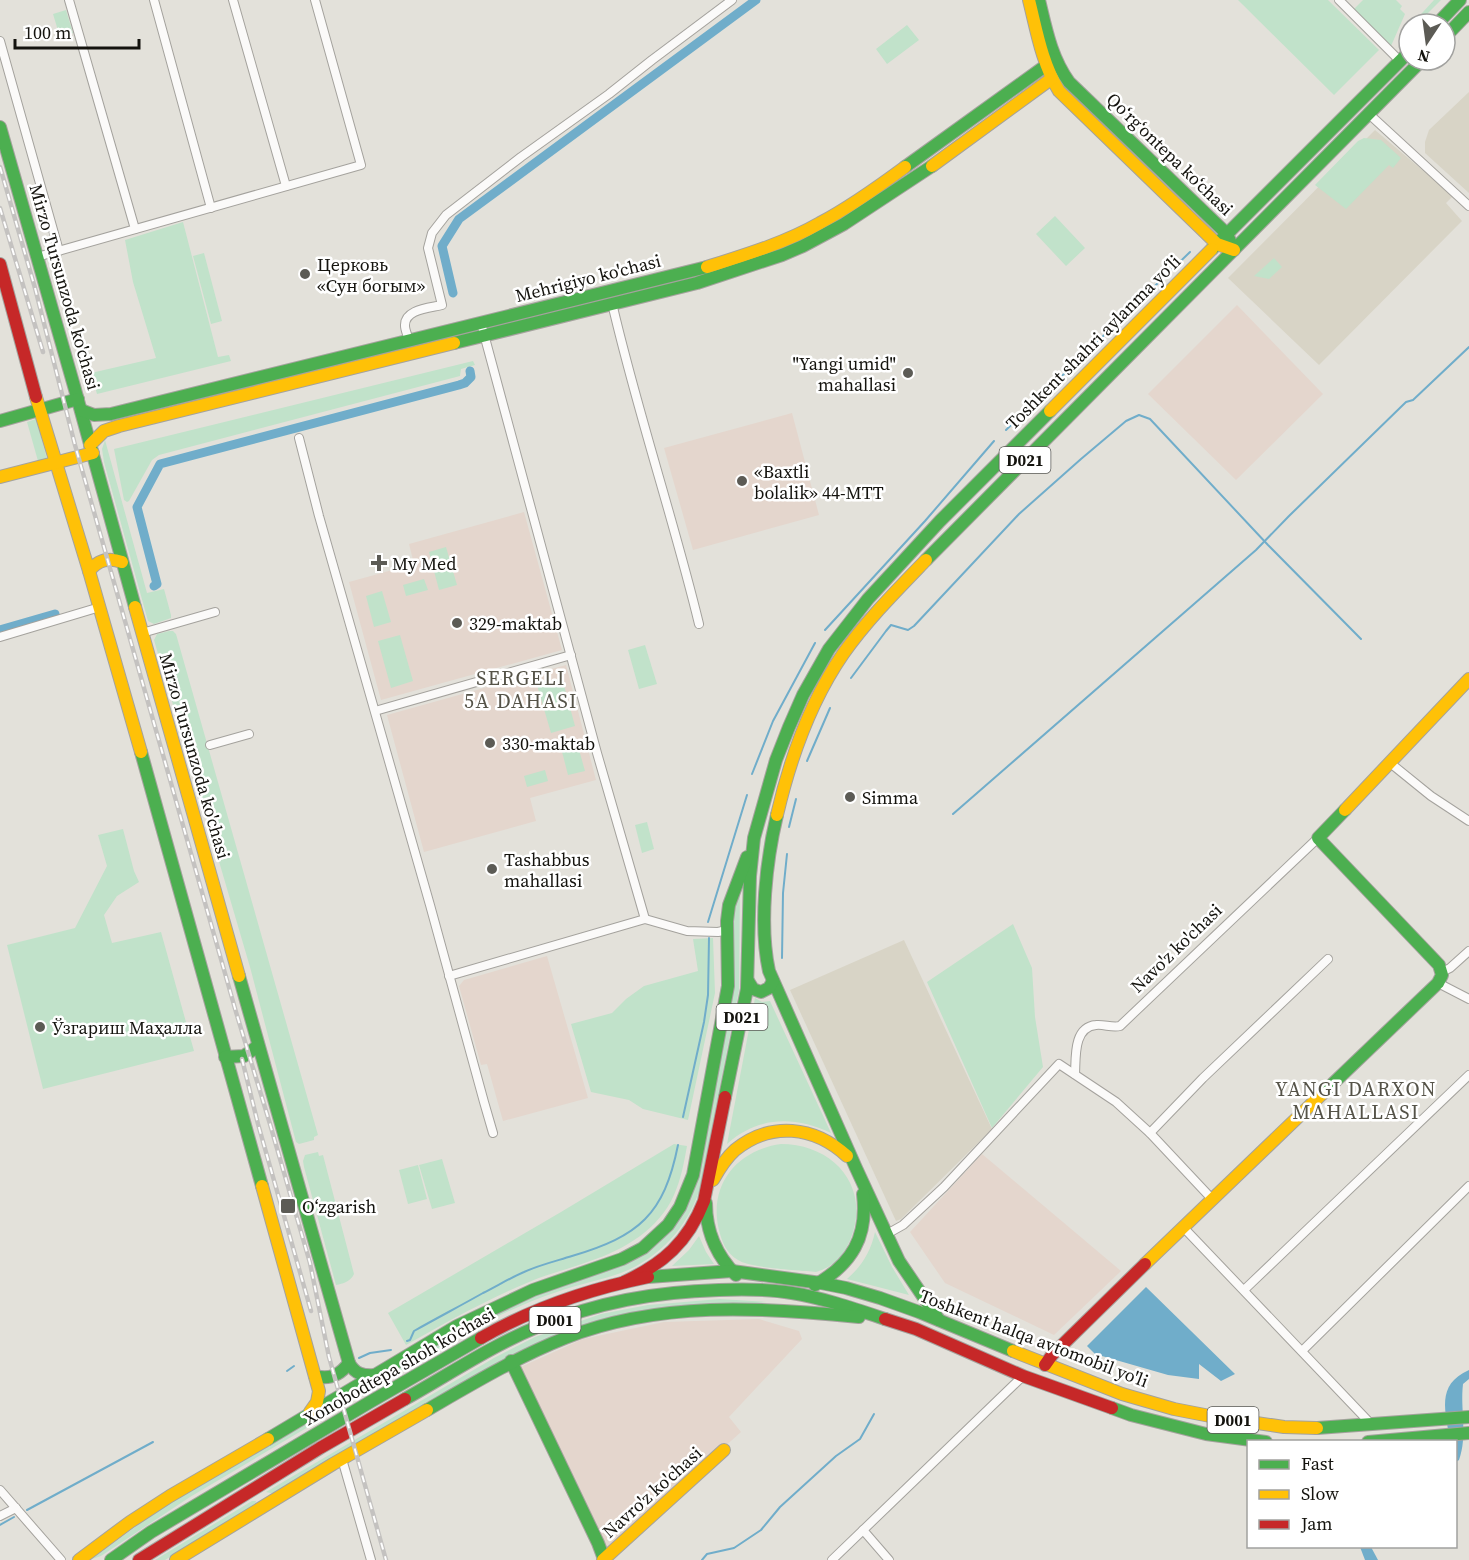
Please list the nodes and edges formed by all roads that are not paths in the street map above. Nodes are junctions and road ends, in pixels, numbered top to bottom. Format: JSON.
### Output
{"nodes":[{"id":1,"x":69,"y":0,"type":"edge"},
{"id":2,"x":154,"y":0,"type":"edge"},
{"id":3,"x":233,"y":0,"type":"edge"},
{"id":4,"x":315,"y":0,"type":"edge"},
{"id":5,"x":732,"y":0,"type":"edge"},
{"id":6,"x":1339,"y":0,"type":"edge"},
{"id":7,"x":1461,"y":0,"type":"edge"},
{"id":8,"x":1038,"y":1,"type":"edge"},
{"id":9,"x":1449,"y":12,"type":"edge"},
{"id":10,"x":1469,"y":12,"type":"edge"},
{"id":11,"x":1457,"y":24,"type":"edge"},
{"id":12,"x":0,"y":41,"type":"edge"},
{"id":13,"x":1397,"y":50,"type":"edge"},
{"id":14,"x":1050,"y":62,"type":"junction"},
{"id":15,"x":1397,"y":65,"type":"edge"},
{"id":16,"x":1410,"y":72,"type":"edge"},
{"id":17,"x":1051,"y":79,"type":"junction"},
{"id":18,"x":1369,"y":114,"type":"junction"},
{"id":19,"x":0,"y":127,"type":"edge"},
{"id":20,"x":286,"y":186,"type":"junction"},
{"id":21,"x":1469,"y":206,"type":"edge"},
{"id":22,"x":212,"y":208,"type":"junction"},
{"id":23,"x":135,"y":230,"type":"junction"},
{"id":24,"x":1227,"y":234,"type":"junction"},
{"id":25,"x":1217,"y":244,"type":"junction"},
{"id":26,"x":1234,"y":250,"type":"junction"},
{"id":27,"x":58,"y":251,"type":"junction"},
{"id":28,"x":37,"y":257,"type":"junction"},
{"id":29,"x":0,"y":264,"type":"edge"},
{"id":30,"x":612,"y":303,"type":"junction"},
{"id":31,"x":483,"y":329,"type":"junction"},
{"id":32,"x":409,"y":340,"type":"junction"},
{"id":33,"x":79,"y":404,"type":"junction"},
{"id":34,"x":40,"y":410,"type":"junction"},
{"id":35,"x":0,"y":422,"type":"edge"},
{"id":36,"x":299,"y":438,"type":"dead end"},
{"id":37,"x":92,"y":449,"type":"junction"},
{"id":38,"x":1012,"y":449,"type":"junction"},
{"id":39,"x":1024,"y":462,"type":"junction"},
{"id":40,"x":56,"y":463,"type":"junction"},
{"id":41,"x":0,"y":477,"type":"edge"},
{"id":42,"x":940,"y":521,"type":"junction"},
{"id":43,"x":952,"y":533,"type":"junction"},
{"id":44,"x":122,"y":562,"type":"junction"},
{"id":45,"x":89,"y":571,"type":"junction"},
{"id":46,"x":100,"y":607,"type":"junction"},
{"id":47,"x":215,"y":612,"type":"dead end"},
{"id":48,"x":699,"y":624,"type":"dead end"},
{"id":49,"x":142,"y":633,"type":"junction"},
{"id":50,"x":0,"y":638,"type":"edge"},
{"id":51,"x":571,"y":655,"type":"junction"},
{"id":52,"x":1469,"y":679,"type":"edge"},
{"id":53,"x":375,"y":711,"type":"junction"},
{"id":54,"x":249,"y":734,"type":"dead end"},
{"id":55,"x":210,"y":745,"type":"dead end"},
{"id":56,"x":1389,"y":762,"type":"junction"},
{"id":57,"x":1469,"y":821,"type":"edge"},
{"id":58,"x":754,"y":837,"type":"junction"},
{"id":59,"x":1318,"y":838,"type":"junction"},
{"id":60,"x":645,"y":919,"type":"junction"},
{"id":61,"x":727,"y":930,"type":"junction"},
{"id":62,"x":1469,"y":951,"type":"edge"},
{"id":63,"x":1328,"y":959,"type":"dead end"},
{"id":64,"x":449,"y":976,"type":"junction"},
{"id":65,"x":1440,"y":978,"type":"junction"},
{"id":66,"x":748,"y":981,"type":"junction"},
{"id":67,"x":773,"y":981,"type":"junction"},
{"id":68,"x":1469,"y":999,"type":"edge"},
{"id":69,"x":258,"y":1046,"type":"junction"},
{"id":70,"x":225,"y":1057,"type":"junction"},
{"id":71,"x":1075,"y":1074,"type":"junction"},
{"id":72,"x":1469,"y":1075,"type":"edge"},
{"id":73,"x":1150,"y":1132,"type":"junction"},
{"id":74,"x":493,"y":1133,"type":"dead end"},
{"id":75,"x":856,"y":1168,"type":"junction"},
{"id":76,"x":1469,"y":1186,"type":"edge"},
{"id":77,"x":707,"y":1193,"type":"junction"},
{"id":78,"x":1212,"y":1199,"type":"junction"},
{"id":79,"x":1183,"y":1227,"type":"junction"},
{"id":80,"x":887,"y":1234,"type":"junction"},
{"id":81,"x":732,"y":1272,"type":"junction"},
{"id":82,"x":624,"y":1282,"type":"junction"},
{"id":83,"x":820,"y":1282,"type":"junction"},
{"id":84,"x":753,"y":1289,"type":"junction"},
{"id":85,"x":1244,"y":1290,"type":"junction"},
{"id":86,"x":793,"y":1293,"type":"junction"},
{"id":87,"x":939,"y":1320,"type":"junction"},
{"id":88,"x":454,"y":1328,"type":"junction"},
{"id":89,"x":915,"y":1329,"type":"junction"},
{"id":90,"x":495,"y":1330,"type":"junction"},
{"id":91,"x":1302,"y":1351,"type":"junction"},
{"id":92,"x":511,"y":1361,"type":"junction"},
{"id":93,"x":349,"y":1363,"type":"junction"},
{"id":94,"x":1045,"y":1365,"type":"junction"},
{"id":95,"x":375,"y":1375,"type":"junction"},
{"id":96,"x":1023,"y":1376,"type":"junction"},
{"id":97,"x":315,"y":1377,"type":"junction"},
{"id":98,"x":305,"y":1417,"type":"junction"},
{"id":99,"x":1469,"y":1417,"type":"edge"},
{"id":100,"x":1371,"y":1425,"type":"junction"},
{"id":101,"x":1316,"y":1428,"type":"junction"},
{"id":102,"x":1469,"y":1433,"type":"edge"},
{"id":103,"x":1251,"y":1440,"type":"edge"},
{"id":104,"x":1316,"y":1440,"type":"edge"},
{"id":105,"x":1392,"y":1440,"type":"edge"},
{"id":106,"x":724,"y":1450,"type":"dead end"},
{"id":107,"x":342,"y":1460,"type":"junction"},
{"id":108,"x":0,"y":1490,"type":"edge"},
{"id":109,"x":242,"y":1496,"type":"junction"},
{"id":110,"x":278,"y":1498,"type":"junction"},
{"id":111,"x":16,"y":1508,"type":"junction"},
{"id":112,"x":185,"y":1512,"type":"junction"},
{"id":113,"x":0,"y":1516,"type":"edge"},
{"id":114,"x":194,"y":1525,"type":"junction"},
{"id":115,"x":863,"y":1530,"type":"junction"},
{"id":116,"x":604,"y":1559,"type":"edge"},
{"id":117,"x":61,"y":1560,"type":"edge"},
{"id":118,"x":79,"y":1560,"type":"edge"},
{"id":119,"x":111,"y":1560,"type":"edge"},
{"id":120,"x":139,"y":1560,"type":"edge"},
{"id":121,"x":176,"y":1560,"type":"edge"},
{"id":122,"x":371,"y":1560,"type":"edge"},
{"id":123,"x":832,"y":1560,"type":"edge"},
{"id":124,"x":889,"y":1560,"type":"edge"}],
"edges":[{"from":1,"to":23,"type":"street"},
{"from":2,"to":22,"type":"street"},
{"from":3,"to":20,"type":"street"},
{"from":4,"to":20,"type":"street"},
{"from":5,"to":32,"type":"street"},
{"from":6,"to":13,"type":"street"},
{"from":7,"to":9,"type":"main road"},
{"from":8,"to":14,"type":"main road","name":"Qoʻrgʻontepa koʻchasi"},
{"from":10,"to":11,"type":"main road"},
{"from":12,"to":27,"type":"street"},
{"from":14,"to":17,"type":"main road","name":"Qoʻrgʻontepa koʻchasi"},
{"from":14,"to":24,"type":"main road","name":"Qoʻrgʻontepa koʻchasi"},
{"from":14,"to":31,"type":"main road","name":"Mehrigiyo ko'chasi"},
{"from":15,"to":24,"type":"main road","name":"Toshkent shahri aylanma yoʻli","number":"D021"},
{"from":16,"to":18,"type":"main road","name":"Toshkent shahri aylanma yoʻli","number":"D021"},
{"from":17,"to":25,"type":"main road","name":"Qoʻrgʻontepa koʻchasi"},
{"from":17,"to":30,"type":"main road","name":"Mehrigiyo ko'chasi"},
{"from":18,"to":21,"type":"street"},
{"from":18,"to":26,"type":"main road","name":"Toshkent shahri aylanma yoʻli","number":"D021"},
{"from":19,"to":28,"type":"main road","name":"Mirzo Tursunzoda ko'chasi"},
{"from":20,"to":22,"type":"street"},
{"from":22,"to":23,"type":"street"},
{"from":23,"to":27,"type":"street"},
{"from":24,"to":25,"type":"main road","name":"Toshkent shahri aylanma yoʻli","number":"D021"},
{"from":24,"to":26,"type":"main road","name":"Qoʻrgʻontepa koʻchasi"},
{"from":25,"to":26,"type":"main road","name":"Qoʻrgʻontepa koʻchasi"},
{"from":25,"to":38,"type":"main road","name":"Toshkent shahri aylanma yoʻli","number":"D021"},
{"from":26,"to":39,"type":"main road","name":"Toshkent shahri aylanma yoʻli","number":"D021"},
{"from":27,"to":28,"type":"street"},
{"from":28,"to":33,"type":"main road","name":"Mirzo Tursunzoda ko'chasi"},
{"from":29,"to":34,"type":"main road"},
{"from":30,"to":31,"type":"main road","name":"Mehrigiyo ko'chasi"},
{"from":30,"to":48,"type":"street"},
{"from":31,"to":32,"type":"main road","name":"Mehrigiyo ko'chasi"},
{"from":31,"to":37,"type":"main road","name":"Mehrigiyo ko'chasi"},
{"from":31,"to":51,"type":"street"},
{"from":32,"to":33,"type":"main road","name":"Mehrigiyo ko'chasi"},
{"from":33,"to":34,"type":"main road","name":"Mehrigiyo ko'chasi"},
{"from":33,"to":37,"type":"main road","name":"Mirzo Tursunzoda ko'chasi"},
{"from":34,"to":35,"type":"main road","name":"Mehrigiyo ko'chasi"},
{"from":34,"to":40,"type":"main road"},
{"from":36,"to":53,"type":"street"},
{"from":37,"to":40,"type":"main road","name":"Mehrigiyo ko'chasi"},
{"from":37,"to":44,"type":"main road","name":"Mirzo Tursunzoda ko'chasi"},
{"from":38,"to":39,"type":"main road"},
{"from":38,"to":42,"type":"main road","name":"Toshkent shahri aylanma yoʻli","number":"D021"},
{"from":39,"to":43,"type":"main road","name":"Toshkent shahri aylanma yoʻli","number":"D021"},
{"from":40,"to":41,"type":"main road","name":"Mehrigiyo ko'chasi"},
{"from":40,"to":45,"type":"main road"},
{"from":42,"to":43,"type":"main road"},
{"from":42,"to":58,"type":"main road","name":"Toshkent shahri aylanma yoʻli","number":"D021"},
{"from":43,"to":67,"type":"main road","name":"Toshkent shahri aylanma yoʻli","number":"D021"},
{"from":44,"to":45,"type":"main road"},
{"from":44,"to":49,"type":"main road","name":"Mirzo Tursunzoda ko'chasi"},
{"from":45,"to":46,"type":"main road"},
{"from":46,"to":50,"type":"street"},
{"from":46,"to":70,"type":"main road"},
{"from":47,"to":49,"type":"street"},
{"from":49,"to":69,"type":"main road","name":"Mirzo Tursunzoda ko'chasi"},
{"from":51,"to":53,"type":"street"},
{"from":51,"to":60,"type":"street"},
{"from":52,"to":56,"type":"main road","name":"Navo'z ko'chasi"},
{"from":53,"to":64,"type":"street"},
{"from":54,"to":55,"type":"street"},
{"from":56,"to":57,"type":"street"},
{"from":56,"to":59,"type":"main road","name":"Navo'z ko'chasi"},
{"from":58,"to":61,"type":"main road"},
{"from":58,"to":66,"type":"main road","name":"Toshkent shahri aylanma yoʻli","number":"D021"},
{"from":59,"to":65,"type":"main road"},
{"from":59,"to":71,"type":"street","name":"Navo'z ko'chasi"},
{"from":60,"to":61,"type":"street"},
{"from":60,"to":64,"type":"street"},
{"from":61,"to":88,"type":"main road"},
{"from":62,"to":65,"type":"street"},
{"from":63,"to":73,"type":"street"},
{"from":64,"to":74,"type":"street"},
{"from":65,"to":68,"type":"street"},
{"from":65,"to":78,"type":"main road"},
{"from":66,"to":67,"type":"main road"},
{"from":66,"to":77,"type":"main road","name":"Toshkent shahri aylanma yoʻli","number":"D021"},
{"from":67,"to":75,"type":"main road","name":"Toshkent shahri aylanma yoʻli","number":"D021"},
{"from":69,"to":70,"type":"main road"},
{"from":69,"to":93,"type":"main road","name":"Mirzo Tursunzoda ko'chasi"},
{"from":70,"to":97,"type":"main road"},
{"from":71,"to":73,"type":"street"},
{"from":71,"to":80,"type":"street"},
{"from":72,"to":85,"type":"street"},
{"from":73,"to":78,"type":"street"},
{"from":75,"to":77,"type":"main road","name":"Toshkent shahri aylanma yoʻli","number":"D021"},
{"from":75,"to":80,"type":"main road","name":"Toshkent shahri aylanma yoʻli","number":"D021"},
{"from":75,"to":83,"type":"main road","name":"Toshkent shahri aylanma yoʻli","number":"D021"},
{"from":76,"to":91,"type":"street"},
{"from":77,"to":81,"type":"main road","name":"Toshkent shahri aylanma yoʻli","number":"D021"},
{"from":77,"to":82,"type":"main road","name":"Toshkent shahri aylanma yoʻli","number":"D021"},
{"from":78,"to":79,"type":"main road"},
{"from":79,"to":85,"type":"street"},
{"from":79,"to":94,"type":"main road"},
{"from":80,"to":87,"type":"main road","name":"Toshkent shahri aylanma yoʻli","number":"D021"},
{"from":81,"to":82,"type":"main road","name":"Xonobodtepa shoh ko'chasi","number":"D001"},
{"from":81,"to":83,"type":"main road","name":"Toshkent halqa avtomobil yo'li","number":"D001"},
{"from":81,"to":84,"type":"main road","name":"Toshkent shahri aylanma yoʻli","number":"D021"},
{"from":82,"to":90,"type":"main road","name":"Xonobodtepa shoh ko'chasi","number":"D001"},
{"from":83,"to":86,"type":"main road","name":"Toshkent shahri aylanma yoʻli","number":"D021"},
{"from":83,"to":87,"type":"main road","name":"Toshkent halqa avtomobil yo'li","number":"D001"},
{"from":84,"to":86,"type":"main road","name":"Toshkent halqa avtomobil yo'li","number":"D001"},
{"from":84,"to":109,"type":"main road","name":"Xonobodtepa shoh ko'chasi","number":"D001"},
{"from":85,"to":91,"type":"street"},
{"from":86,"to":89,"type":"main road","name":"Toshkent halqa avtomobil yo'li","number":"D001"},
{"from":87,"to":94,"type":"main road","name":"Toshkent halqa avtomobil yo'li","number":"D001"},
{"from":88,"to":90,"type":"main road"},
{"from":88,"to":95,"type":"main road"},
{"from":89,"to":92,"type":"main road"},
{"from":89,"to":96,"type":"main road","name":"Toshkent halqa avtomobil yo'li","number":"D001"},
{"from":90,"to":112,"type":"main road","name":"Xonobodtepa shoh ko'chasi","number":"D001"},
{"from":91,"to":100,"type":"street"},
{"from":92,"to":107,"type":"main road"},
{"from":92,"to":116,"type":"main road"},
{"from":93,"to":95,"type":"main road"},
{"from":93,"to":97,"type":"main road"},
{"from":94,"to":101,"type":"main road","name":"Toshkent halqa avtomobil yo'li","number":"D001"},
{"from":95,"to":98,"type":"main road"},
{"from":96,"to":103,"type":"main road","name":"Toshkent halqa avtomobil yo'li","number":"D001"},
{"from":96,"to":115,"type":"street"},
{"from":97,"to":98,"type":"main road"},
{"from":98,"to":118,"type":"main road"},
{"from":99,"to":100,"type":"main road","name":"Toshkent halqa avtomobil yo'li","number":"D001"},
{"from":100,"to":101,"type":"main road","name":"Toshkent halqa avtomobil yo'li","number":"D001"},
{"from":101,"to":104,"type":"main road"},
{"from":102,"to":105,"type":"main road"},
{"from":106,"to":116,"type":"main road","name":"Navro'z ko'chasi"},
{"from":107,"to":110,"type":"main road"},
{"from":107,"to":122,"type":"street"},
{"from":108,"to":111,"type":"street"},
{"from":109,"to":110,"type":"main road"},
{"from":109,"to":114,"type":"main road","name":"Xonobodtepa shoh ko'chasi","number":"D001"},
{"from":110,"to":121,"type":"main road"},
{"from":111,"to":113,"type":"street"},
{"from":111,"to":117,"type":"street"},
{"from":112,"to":114,"type":"main road"},
{"from":112,"to":119,"type":"main road","name":"Xonobodtepa shoh ko'chasi","number":"D001"},
{"from":114,"to":120,"type":"main road","name":"Xonobodtepa shoh ko'chasi","number":"D001"},
{"from":115,"to":123,"type":"street"},
{"from":115,"to":124,"type":"street"}]}
